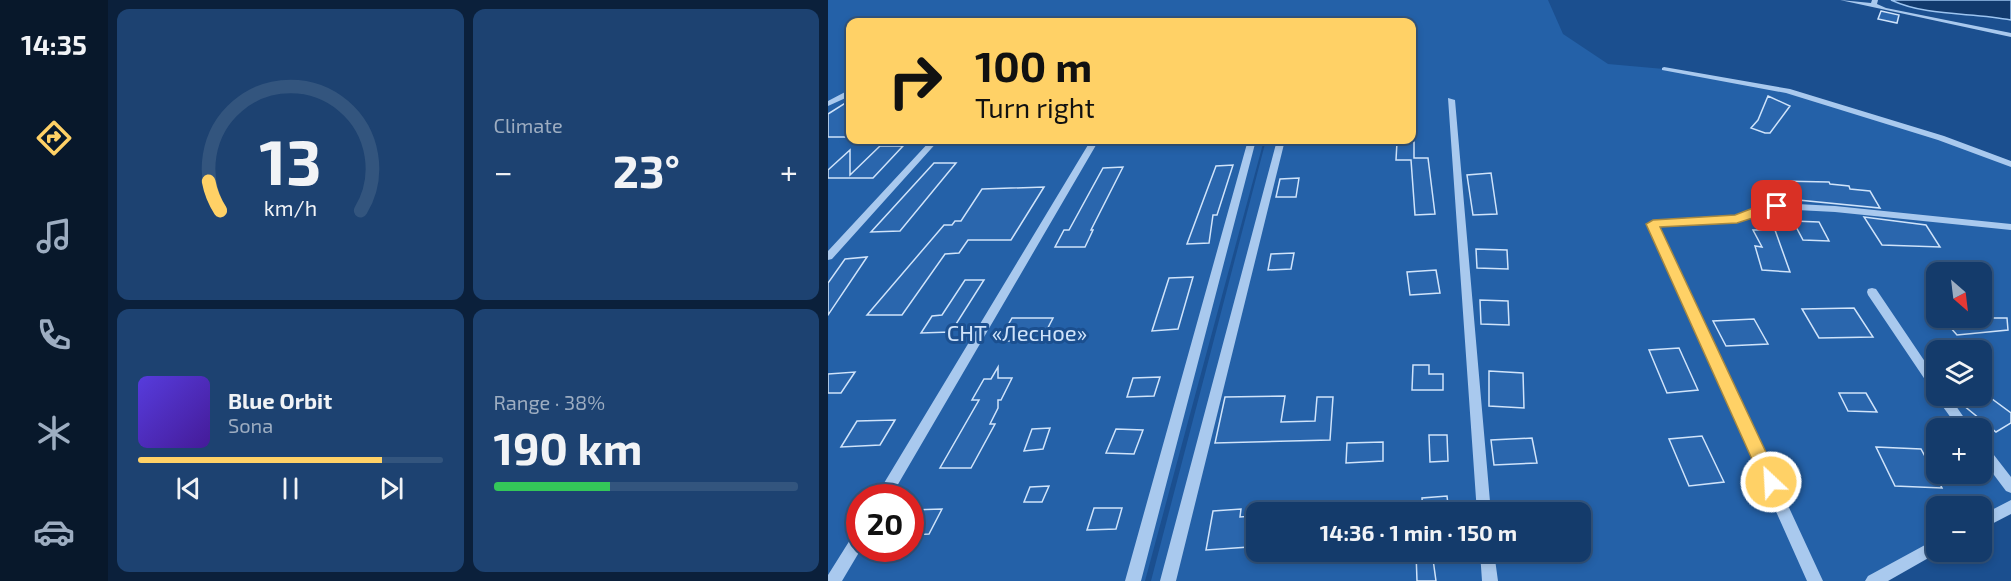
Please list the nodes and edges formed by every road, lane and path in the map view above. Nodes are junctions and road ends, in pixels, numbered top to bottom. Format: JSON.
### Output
{"nodes":[{"id":1,"x":1843,"y":0,"type":"edge"},
{"id":2,"x":1875,"y":2,"type":"edge"},
{"id":3,"x":2011,"y":35,"type":"edge"},
{"id":4,"x":1664,"y":69,"type":"dead end"},
{"id":5,"x":846,"y":95,"type":"edge"},
{"id":6,"x":1451,"y":100,"type":"dead end"},
{"id":7,"x":828,"y":104,"type":"edge"},
{"id":8,"x":931,"y":144,"type":"edge"},
{"id":9,"x":1093,"y":144,"type":"edge"},
{"id":10,"x":1251,"y":144,"type":"edge"},
{"id":11,"x":1280,"y":144,"type":"edge"},
{"id":12,"x":2011,"y":164,"type":"edge"},
{"id":13,"x":2011,"y":227,"type":"edge"},
{"id":14,"x":828,"y":257,"type":"edge"},
{"id":15,"x":1872,"y":292,"type":"dead end"},
{"id":16,"x":1926,"y":372,"type":"edge"},
{"id":17,"x":1992,"y":463,"type":"edge"},
{"id":18,"x":890,"y":484,"type":"edge"},
{"id":19,"x":2011,"y":487,"type":"edge"},
{"id":20,"x":1483,"y":502,"type":"edge"},
{"id":21,"x":2011,"y":507,"type":"edge"},
{"id":22,"x":1992,"y":517,"type":"edge"},
{"id":23,"x":1926,"y":552,"type":"edge"},
{"id":24,"x":846,"y":560,"type":"edge"},
{"id":25,"x":1488,"y":562,"type":"edge"},
{"id":26,"x":833,"y":581,"type":"edge"},
{"id":27,"x":1133,"y":581,"type":"edge"},
{"id":28,"x":1168,"y":581,"type":"edge"},
{"id":29,"x":1490,"y":581,"type":"edge"},
{"id":30,"x":1815,"y":581,"type":"edge"},
{"id":31,"x":1874,"y":581,"type":"edge"}],
"edges":[{"from":1,"to":2,"type":"street"},
{"from":2,"to":3,"type":"street"},
{"from":4,"to":12,"type":"street"},
{"from":5,"to":7,"type":"street"},
{"from":6,"to":20,"type":"street"},
{"from":8,"to":14,"type":"street"},
{"from":9,"to":18,"type":"street"},
{"from":10,"to":27,"type":"street"},
{"from":11,"to":28,"type":"street"},
{"from":13,"to":30,"type":"street"},
{"from":15,"to":16,"type":"street"},
{"from":17,"to":19,"type":"street"},
{"from":21,"to":22,"type":"street"},
{"from":23,"to":31,"type":"street"},
{"from":24,"to":26,"type":"street"},
{"from":25,"to":29,"type":"street"}]}
